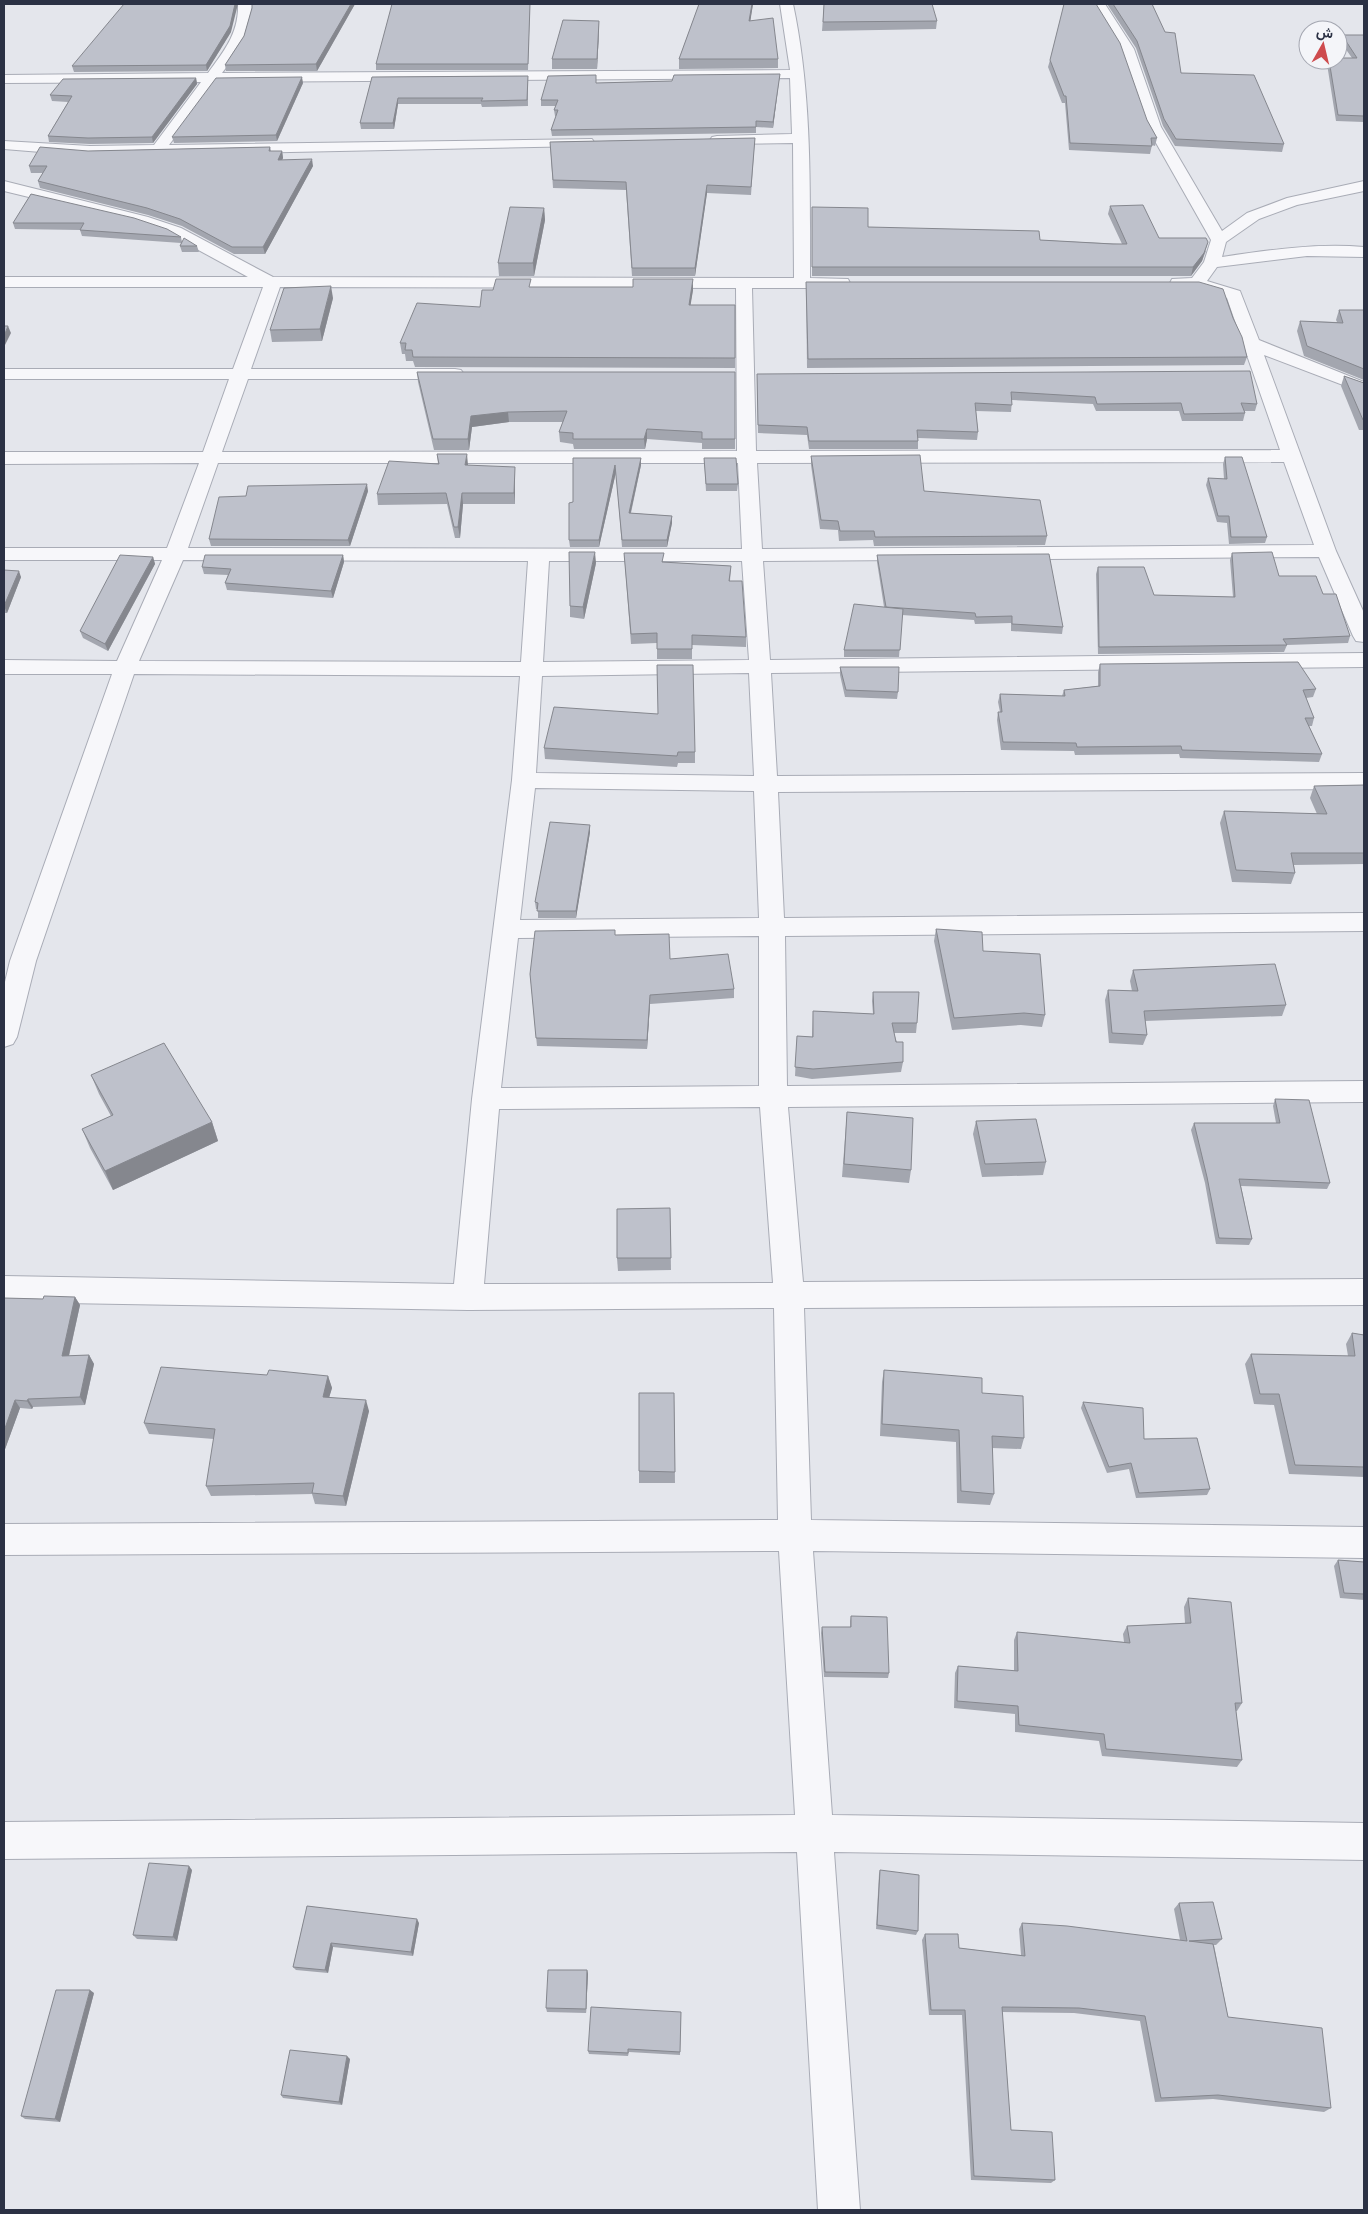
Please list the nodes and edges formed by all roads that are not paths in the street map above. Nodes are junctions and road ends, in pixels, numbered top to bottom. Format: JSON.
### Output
{"nodes":[{"id":1,"x":245,"y":4,"type":"edge"},
{"id":2,"x":787,"y":4,"type":"edge"},
{"id":3,"x":1099,"y":4,"type":"edge"},
{"id":4,"x":797,"y":74,"type":"junction"},
{"id":5,"x":211,"y":77,"type":"junction"},
{"id":6,"x":4,"y":79,"type":"edge"},
{"id":7,"x":800,"y":138,"type":"junction"},
{"id":8,"x":702,"y":140,"type":"edge"},
{"id":9,"x":604,"y":141,"type":"edge"},
{"id":10,"x":4,"y":145,"type":"edge"},
{"id":11,"x":159,"y":149,"type":"junction"},
{"id":12,"x":4,"y":186,"type":"edge"},
{"id":13,"x":1364,"y":186,"type":"edge"},
{"id":14,"x":1219,"y":240,"type":"junction"},
{"id":15,"x":1364,"y":252,"type":"edge"},
{"id":16,"x":1212,"y":263,"type":"junction"},
{"id":17,"x":4,"y":282,"type":"edge"},
{"id":18,"x":802,"y":283,"type":"junction"},
{"id":19,"x":862,"y":283,"type":"edge"},
{"id":20,"x":1158,"y":283,"type":"edge"},
{"id":21,"x":1198,"y":283,"type":"junction"},
{"id":22,"x":273,"y":284,"type":"junction"},
{"id":23,"x":744,"y":284,"type":"junction"},
{"id":24,"x":1251,"y":343,"type":"junction"},
{"id":25,"x":1241,"y":372,"type":"edge"},
{"id":26,"x":1261,"y":372,"type":"junction"},
{"id":27,"x":4,"y":374,"type":"edge"},
{"id":28,"x":241,"y":374,"type":"junction"},
{"id":29,"x":469,"y":374,"type":"edge"},
{"id":30,"x":1364,"y":388,"type":"edge"},
{"id":31,"x":1292,"y":456,"type":"junction"},
{"id":32,"x":747,"y":457,"type":"junction"},
{"id":33,"x":4,"y":458,"type":"edge"},
{"id":34,"x":211,"y":458,"type":"junction"},
{"id":35,"x":1326,"y":550,"type":"junction"},
{"id":36,"x":4,"y":554,"type":"edge"},
{"id":37,"x":539,"y":554,"type":"junction"},
{"id":38,"x":175,"y":555,"type":"junction"},
{"id":39,"x":752,"y":555,"type":"junction"},
{"id":40,"x":1364,"y":636,"type":"edge"},
{"id":41,"x":1364,"y":660,"type":"edge"},
{"id":42,"x":760,"y":666,"type":"junction"},
{"id":43,"x":4,"y":667,"type":"edge"},
{"id":44,"x":125,"y":668,"type":"junction"},
{"id":45,"x":532,"y":669,"type":"junction"},
{"id":46,"x":524,"y":780,"type":"junction"},
{"id":47,"x":1364,"y":781,"type":"edge"},
{"id":48,"x":766,"y":784,"type":"junction"},
{"id":49,"x":1364,"y":922,"type":"edge"},
{"id":50,"x":772,"y":926,"type":"junction"},
{"id":51,"x":506,"y":928,"type":"junction"},
{"id":52,"x":4,"y":1037,"type":"edge"},
{"id":53,"x":1364,"y":1091,"type":"edge"},
{"id":54,"x":773,"y":1097,"type":"junction"},
{"id":55,"x":486,"y":1098,"type":"junction"},
{"id":56,"x":4,"y":1289,"type":"edge"},
{"id":57,"x":1364,"y":1292,"type":"edge"},
{"id":58,"x":789,"y":1295,"type":"junction"},
{"id":59,"x":468,"y":1297,"type":"junction"},
{"id":60,"x":795,"y":1535,"type":"junction"},
{"id":61,"x":4,"y":1540,"type":"edge"},
{"id":62,"x":1364,"y":1542,"type":"edge"},
{"id":63,"x":816,"y":1833,"type":"junction"},
{"id":64,"x":4,"y":1841,"type":"edge"},
{"id":65,"x":1364,"y":1841,"type":"edge"},
{"id":66,"x":839,"y":2210,"type":"edge"}],
"edges":[{"from":1,"to":5,"type":"street"},
{"from":2,"to":4,"type":"street"},
{"from":3,"to":14,"type":"street"},
{"from":4,"to":5,"type":"street"},
{"from":4,"to":7,"type":"street"},
{"from":5,"to":6,"type":"street"},
{"from":5,"to":11,"type":"street"},
{"from":7,"to":8,"type":"street"},
{"from":7,"to":18,"type":"street"},
{"from":9,"to":11,"type":"street"},
{"from":10,"to":11,"type":"street"},
{"from":12,"to":22,"type":"street"},
{"from":13,"to":14,"type":"street"},
{"from":14,"to":16,"type":"street"},
{"from":15,"to":16,"type":"street"},
{"from":16,"to":21,"type":"street"},
{"from":17,"to":22,"type":"street"},
{"from":18,"to":19,"type":"street"},
{"from":18,"to":23,"type":"street"},
{"from":20,"to":21,"type":"street"},
{"from":21,"to":24,"type":"street"},
{"from":22,"to":23,"type":"street"},
{"from":22,"to":28,"type":"street"},
{"from":23,"to":32,"type":"street"},
{"from":24,"to":26,"type":"street"},
{"from":24,"to":30,"type":"street"},
{"from":25,"to":26,"type":"street"},
{"from":26,"to":31,"type":"street"},
{"from":27,"to":28,"type":"street"},
{"from":28,"to":29,"type":"street"},
{"from":28,"to":34,"type":"street"},
{"from":31,"to":32,"type":"street"},
{"from":31,"to":35,"type":"street"},
{"from":32,"to":34,"type":"street"},
{"from":32,"to":39,"type":"street"},
{"from":33,"to":34,"type":"street"},
{"from":34,"to":38,"type":"street"},
{"from":35,"to":39,"type":"street"},
{"from":35,"to":40,"type":"street"},
{"from":36,"to":38,"type":"street"},
{"from":37,"to":38,"type":"street"},
{"from":37,"to":39,"type":"street"},
{"from":37,"to":45,"type":"street"},
{"from":38,"to":44,"type":"street"},
{"from":39,"to":42,"type":"street"},
{"from":41,"to":42,"type":"street"},
{"from":42,"to":45,"type":"street"},
{"from":42,"to":48,"type":"street"},
{"from":43,"to":44,"type":"street"},
{"from":44,"to":45,"type":"street"},
{"from":44,"to":52,"type":"street"},
{"from":45,"to":46,"type":"street"},
{"from":46,"to":48,"type":"street"},
{"from":46,"to":51,"type":"street"},
{"from":47,"to":48,"type":"street"},
{"from":48,"to":50,"type":"street"},
{"from":49,"to":50,"type":"street"},
{"from":50,"to":51,"type":"street"},
{"from":50,"to":54,"type":"street"},
{"from":51,"to":55,"type":"street"},
{"from":53,"to":54,"type":"street"},
{"from":54,"to":55,"type":"street"},
{"from":54,"to":58,"type":"street"},
{"from":55,"to":59,"type":"street"},
{"from":56,"to":59,"type":"street"},
{"from":57,"to":58,"type":"street"},
{"from":58,"to":59,"type":"street"},
{"from":58,"to":60,"type":"street"},
{"from":60,"to":61,"type":"street"},
{"from":60,"to":62,"type":"street"},
{"from":60,"to":63,"type":"street"},
{"from":63,"to":64,"type":"street"},
{"from":63,"to":65,"type":"street"},
{"from":63,"to":66,"type":"street"}]}
